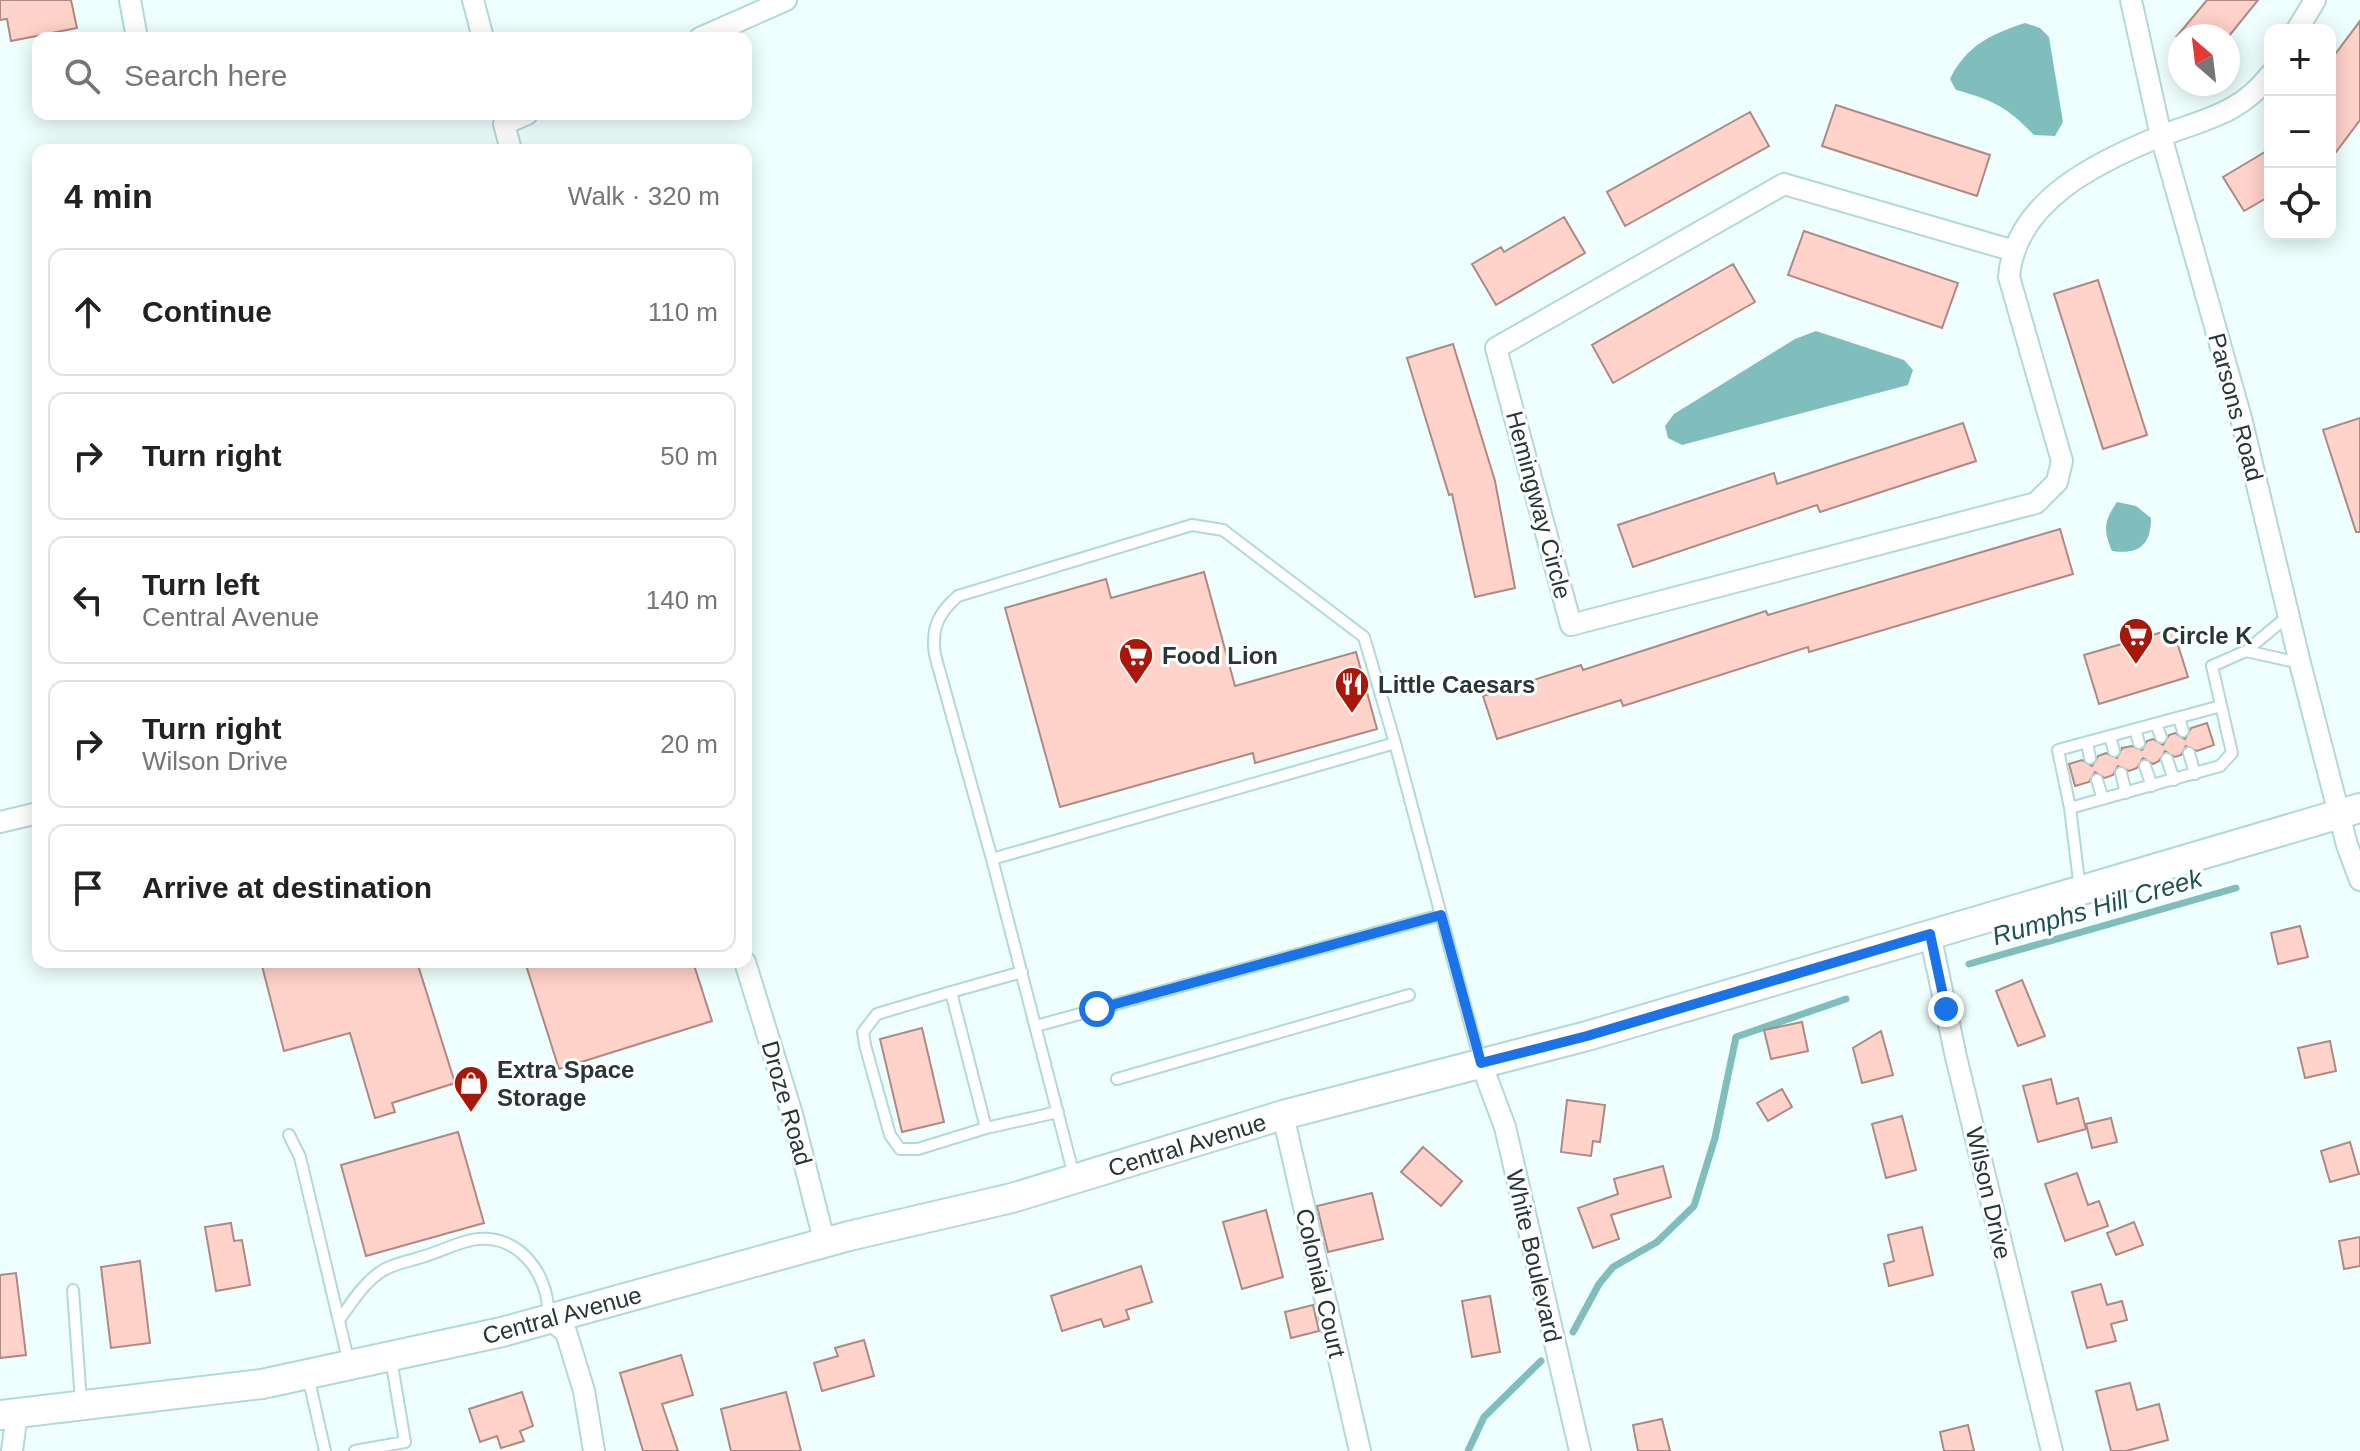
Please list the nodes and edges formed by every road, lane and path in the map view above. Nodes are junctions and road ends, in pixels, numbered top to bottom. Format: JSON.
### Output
{"nodes":[{"id":1,"x":130,"y":0,"type":"edge"},
{"id":2,"x":473,"y":0,"type":"edge"},
{"id":3,"x":786,"y":0,"type":"edge"},
{"id":4,"x":2131,"y":0,"type":"edge"},
{"id":5,"x":2315,"y":0,"type":"edge"},
{"id":6,"x":2301,"y":24,"type":"edge"},
{"id":7,"x":136,"y":32,"type":"edge"},
{"id":8,"x":481,"y":32,"type":"edge"},
{"id":9,"x":714,"y":32,"type":"edge"},
{"id":10,"x":2264,"y":82,"type":"edge"},
{"id":11,"x":503,"y":120,"type":"edge"},
{"id":12,"x":2161,"y":136,"type":"junction"},
{"id":13,"x":509,"y":144,"type":"edge"},
{"id":14,"x":2011,"y":250,"type":"junction"},
{"id":15,"x":2290,"y":615,"type":"junction"},
{"id":16,"x":2246,"y":651,"type":"junction"},
{"id":17,"x":2300,"y":663,"type":"junction"},
{"id":18,"x":2221,"y":706,"type":"junction"},
{"id":19,"x":2179,"y":718,"type":"junction"},
{"id":20,"x":2156,"y":724,"type":"junction"},
{"id":21,"x":2135,"y":729,"type":"junction"},
{"id":22,"x":2183,"y":731,"type":"dead end"},
{"id":23,"x":2110,"y":736,"type":"junction"},
{"id":24,"x":2161,"y":737,"type":"dead end"},
{"id":25,"x":2087,"y":742,"type":"junction"},
{"id":26,"x":1395,"y":743,"type":"junction"},
{"id":27,"x":2139,"y":743,"type":"dead end"},
{"id":28,"x":2114,"y":751,"type":"dead end"},
{"id":29,"x":2189,"y":753,"type":"dead end"},
{"id":30,"x":2090,"y":758,"type":"dead end"},
{"id":31,"x":2167,"y":759,"type":"dead end"},
{"id":32,"x":2145,"y":766,"type":"dead end"},
{"id":33,"x":2121,"y":773,"type":"dead end"},
{"id":34,"x":2195,"y":774,"type":"junction"},
{"id":35,"x":2097,"y":780,"type":"dead end"},
{"id":36,"x":2174,"y":780,"type":"junction"},
{"id":37,"x":2152,"y":786,"type":"junction"},
{"id":38,"x":2126,"y":793,"type":"junction"},
{"id":39,"x":2103,"y":799,"type":"junction"},
{"id":40,"x":2070,"y":808,"type":"junction"},
{"id":41,"x":2350,"y":811,"type":"edge"},
{"id":42,"x":32,"y":814,"type":"edge"},
{"id":43,"x":0,"y":822,"type":"edge"},
{"id":44,"x":992,"y":859,"type":"junction"},
{"id":45,"x":2360,"y":880,"type":"edge"},
{"id":46,"x":2081,"y":891,"type":"junction"},
{"id":47,"x":1441,"y":915,"type":"junction"},
{"id":48,"x":1930,"y":934,"type":"junction"},
{"id":49,"x":747,"y":968,"type":"edge"},
{"id":50,"x":1022,"y":972,"type":"junction"},
{"id":51,"x":951,"y":992,"type":"junction"},
{"id":52,"x":1409,"y":995,"type":"dead end"},
{"id":53,"x":1036,"y":1026,"type":"junction"},
{"id":54,"x":1481,"y":1063,"type":"junction"},
{"id":55,"x":1117,"y":1079,"type":"dead end"},
{"id":56,"x":1058,"y":1112,"type":"junction"},
{"id":57,"x":1283,"y":1115,"type":"junction"},
{"id":58,"x":986,"y":1128,"type":"junction"},
{"id":59,"x":289,"y":1135,"type":"dead end"},
{"id":60,"x":1075,"y":1179,"type":"junction"},
{"id":61,"x":825,"y":1244,"type":"junction"},
{"id":62,"x":73,"y":1290,"type":"dead end"},
{"id":63,"x":548,"y":1318,"type":"junction"},
{"id":64,"x":339,"y":1320,"type":"junction"},
{"id":65,"x":391,"y":1358,"type":"junction"},
{"id":66,"x":350,"y":1365,"type":"junction"},
{"id":67,"x":308,"y":1374,"type":"junction"},
{"id":68,"x":81,"y":1408,"type":"junction"},
{"id":69,"x":8,"y":1414,"type":"edge"},
{"id":70,"x":12,"y":1451,"type":"edge"},
{"id":71,"x":325,"y":1451,"type":"edge"},
{"id":72,"x":355,"y":1451,"type":"edge"},
{"id":73,"x":594,"y":1451,"type":"edge"},
{"id":74,"x":1360,"y":1451,"type":"edge"},
{"id":75,"x":1580,"y":1451,"type":"edge"},
{"id":76,"x":2052,"y":1451,"type":"edge"}],
"edges":[{"from":1,"to":7,"type":"street"},
{"from":2,"to":8,"type":"street"},
{"from":3,"to":9,"type":"street"},
{"from":4,"to":12,"type":"street","name":"Parsons Road"},
{"from":5,"to":6,"type":"street"},
{"from":10,"to":12,"type":"street"},
{"from":11,"to":13,"type":"street"},
{"from":12,"to":14,"type":"street"},
{"from":12,"to":15,"type":"street","name":"Parsons Road"},
{"from":14,"to":14,"type":"street","name":"Hemingway Circle"},
{"from":15,"to":16,"type":"lane"},
{"from":15,"to":17,"type":"street","name":"Parsons Road"},
{"from":16,"to":17,"type":"lane"},
{"from":16,"to":18,"type":"lane"},
{"from":17,"to":41,"type":"street","name":"Parsons Road"},
{"from":18,"to":19,"type":"lane"},
{"from":18,"to":34,"type":"lane"},
{"from":19,"to":20,"type":"lane"},
{"from":19,"to":22,"type":"lane"},
{"from":20,"to":21,"type":"lane"},
{"from":20,"to":24,"type":"lane"},
{"from":21,"to":23,"type":"lane"},
{"from":21,"to":27,"type":"lane"},
{"from":23,"to":25,"type":"lane"},
{"from":23,"to":28,"type":"lane"},
{"from":25,"to":30,"type":"lane"},
{"from":25,"to":40,"type":"lane"},
{"from":26,"to":44,"type":"lane"},
{"from":26,"to":44,"type":"lane"},
{"from":26,"to":47,"type":"lane"},
{"from":29,"to":34,"type":"lane"},
{"from":31,"to":36,"type":"lane"},
{"from":32,"to":37,"type":"lane"},
{"from":33,"to":38,"type":"lane"},
{"from":34,"to":36,"type":"lane"},
{"from":35,"to":39,"type":"lane"},
{"from":36,"to":37,"type":"lane"},
{"from":37,"to":38,"type":"lane"},
{"from":38,"to":39,"type":"lane"},
{"from":39,"to":40,"type":"lane"},
{"from":40,"to":46,"type":"lane"},
{"from":41,"to":45,"type":"street","name":"Parsons Road"},
{"from":41,"to":46,"type":"street","name":"Central Avenue"},
{"from":42,"to":43,"type":"street"},
{"from":44,"to":50,"type":"lane"},
{"from":46,"to":48,"type":"street","name":"Central Avenue"},
{"from":47,"to":53,"type":"lane"},
{"from":47,"to":54,"type":"lane"},
{"from":48,"to":54,"type":"street","name":"Central Avenue"},
{"from":48,"to":76,"type":"street","name":"Wilson Drive"},
{"from":49,"to":61,"type":"street","name":"Droze Road"},
{"from":50,"to":51,"type":"lane"},
{"from":50,"to":53,"type":"lane"},
{"from":51,"to":58,"type":"lane"},
{"from":51,"to":58,"type":"lane"},
{"from":52,"to":55,"type":"lane"},
{"from":53,"to":56,"type":"lane"},
{"from":54,"to":57,"type":"street","name":"Central Avenue"},
{"from":54,"to":75,"type":"street","name":"White Boulevard"},
{"from":56,"to":58,"type":"lane"},
{"from":56,"to":60,"type":"lane"},
{"from":57,"to":60,"type":"street","name":"Central Avenue"},
{"from":57,"to":74,"type":"street","name":"Colonial Court"},
{"from":59,"to":64,"type":"lane"},
{"from":60,"to":61,"type":"street","name":"Central Avenue"},
{"from":61,"to":63,"type":"street","name":"Central Avenue"},
{"from":62,"to":68,"type":"lane"},
{"from":63,"to":64,"type":"lane"},
{"from":63,"to":65,"type":"street","name":"Central Avenue"},
{"from":63,"to":73,"type":"street"},
{"from":64,"to":66,"type":"lane"},
{"from":65,"to":66,"type":"street","name":"Central Avenue"},
{"from":65,"to":72,"type":"lane"},
{"from":66,"to":67,"type":"street","name":"Central Avenue"},
{"from":67,"to":68,"type":"street","name":"Central Avenue"},
{"from":67,"to":71,"type":"lane"},
{"from":68,"to":69,"type":"street","name":"Central Avenue"},
{"from":69,"to":70,"type":"street"}]}
